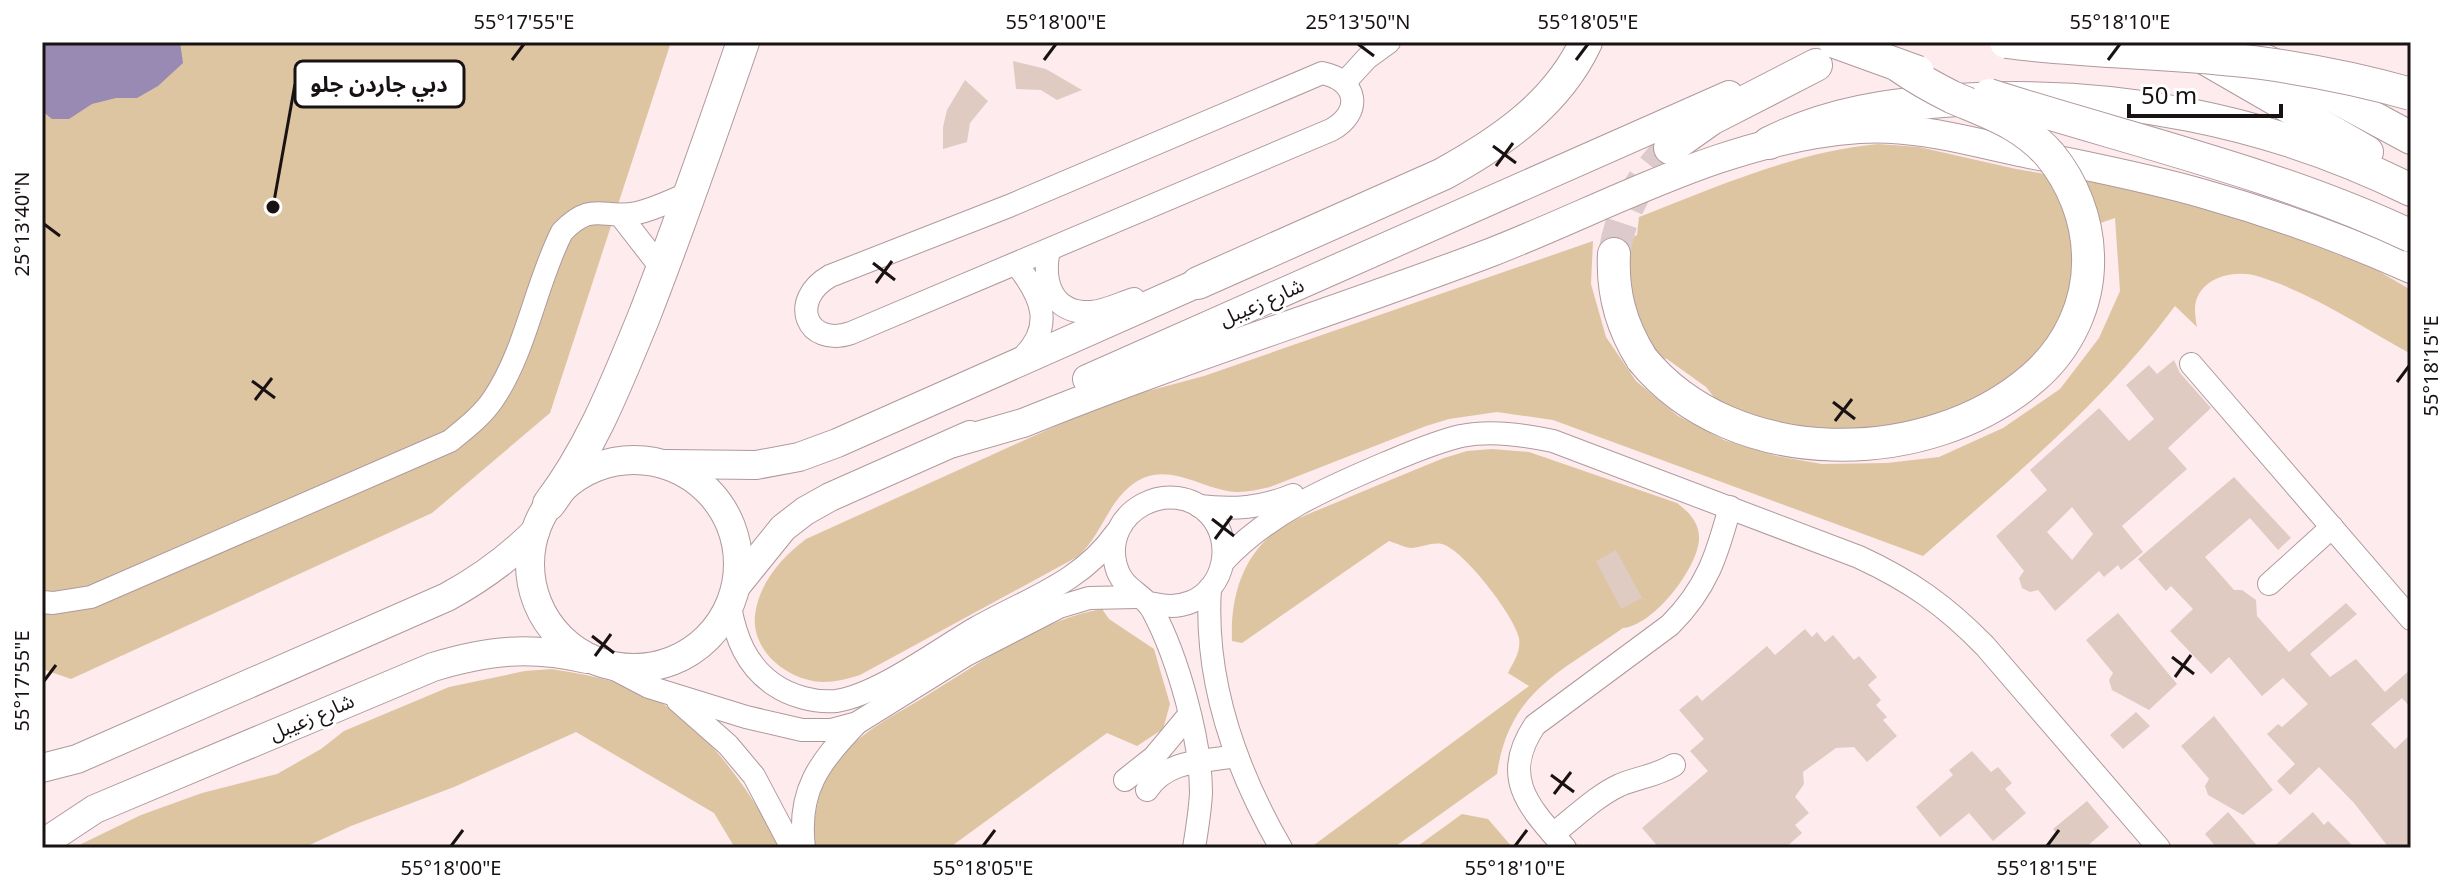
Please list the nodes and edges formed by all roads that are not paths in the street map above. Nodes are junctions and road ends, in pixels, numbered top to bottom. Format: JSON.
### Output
{"nodes":[{"id":1,"x":743,"y":42,"type":"edge"},
{"id":2,"x":1359,"y":42,"type":"edge"},
{"id":3,"x":1389,"y":42,"type":"edge"},
{"id":4,"x":1586,"y":42,"type":"edge"},
{"id":5,"x":2006,"y":42,"type":"edge"},
{"id":6,"x":2175,"y":42,"type":"edge"},
{"id":7,"x":2225,"y":42,"type":"edge"},
{"id":8,"x":1826,"y":53,"type":"edge"},
{"id":9,"x":1899,"y":66,"type":"junction"},
{"id":10,"x":1339,"y":79,"type":"junction"},
{"id":11,"x":2411,"y":94,"type":"edge"},
{"id":12,"x":2411,"y":138,"type":"edge"},
{"id":13,"x":1769,"y":143,"type":"junction"},
{"id":14,"x":1670,"y":148,"type":"tunnel mouth"},
{"id":15,"x":2411,"y":178,"type":"edge"},
{"id":16,"x":2411,"y":190,"type":"edge"},
{"id":17,"x":690,"y":193,"type":"junction"},
{"id":18,"x":620,"y":215,"type":"junction"},
{"id":19,"x":2411,"y":236,"type":"edge"},
{"id":20,"x":1049,"y":250,"type":"junction"},
{"id":21,"x":1614,"y":254,"type":"tunnel mouth"},
{"id":22,"x":1016,"y":264,"type":"junction"},
{"id":23,"x":662,"y":269,"type":"junction"},
{"id":24,"x":2411,"y":269,"type":"edge"},
{"id":25,"x":1198,"y":283,"type":"junction"},
{"id":26,"x":2191,"y":364,"type":"dead end"},
{"id":27,"x":1015,"y":365,"type":"junction"},
{"id":28,"x":953,"y":443,"type":"junction"},
{"id":29,"x":661,"y":464,"type":"junction"},
{"id":30,"x":1329,"y":487,"type":"junction"},
{"id":31,"x":1199,"y":506,"type":"junction"},
{"id":32,"x":1730,"y":507,"type":"junction"},
{"id":33,"x":542,"y":518,"type":"junction"},
{"id":34,"x":2332,"y":527,"type":"junction"},
{"id":35,"x":1119,"y":529,"type":"junction"},
{"id":36,"x":1223,"y":562,"type":"junction"},
{"id":37,"x":2269,"y":584,"type":"dead end"},
{"id":38,"x":1210,"y":588,"type":"junction"},
{"id":39,"x":733,"y":596,"type":"junction"},
{"id":40,"x":1143,"y":600,"type":"junction"},
{"id":41,"x":42,"y":602,"type":"edge"},
{"id":42,"x":2411,"y":619,"type":"edge"},
{"id":43,"x":602,"y":663,"type":"junction"},
{"id":44,"x":671,"y":695,"type":"junction"},
{"id":45,"x":1189,"y":715,"type":"junction"},
{"id":46,"x":857,"y":723,"type":"junction"},
{"id":47,"x":1236,"y":756,"type":"junction"},
{"id":48,"x":1199,"y":763,"type":"junction"},
{"id":49,"x":1674,"y":765,"type":"dead end"},
{"id":50,"x":42,"y":768,"type":"edge"},
{"id":51,"x":1125,"y":780,"type":"dead end"},
{"id":52,"x":1147,"y":790,"type":"dead end"},
{"id":53,"x":1559,"y":841,"type":"edge"},
{"id":54,"x":42,"y":844,"type":"edge"},
{"id":55,"x":792,"y":848,"type":"edge"},
{"id":56,"x":804,"y":848,"type":"edge"},
{"id":57,"x":1194,"y":848,"type":"edge"},
{"id":58,"x":1281,"y":848,"type":"edge"},
{"id":59,"x":2159,"y":848,"type":"edge"}],
"edges":[{"from":1,"to":17,"type":"highway"},
{"from":2,"to":10,"type":"street"},
{"from":3,"to":10,"type":"street"},
{"from":4,"to":25,"type":"highway"},
{"from":5,"to":11,"type":"highway","bridge":true},
{"from":6,"to":15,"type":"highway"},
{"from":7,"to":12,"type":"highway"},
{"from":8,"to":9,"type":"highway","bridge":true},
{"from":8,"to":14,"type":"highway"},
{"from":8,"to":28,"type":"main road","name":"شارع زعيبل"},
{"from":9,"to":19,"type":"highway","bridge":true},
{"from":9,"to":21,"type":"highway","bridge":true},
{"from":10,"to":20,"type":"street"},
{"from":10,"to":22,"type":"street"},
{"from":13,"to":16,"type":"highway"},
{"from":13,"to":24,"type":"main road"},
{"from":13,"to":28,"type":"main road"},
{"from":17,"to":18,"type":"street"},
{"from":17,"to":23,"type":"highway"},
{"from":18,"to":23,"type":"street"},
{"from":18,"to":41,"type":"street"},
{"from":20,"to":22,"type":"street"},
{"from":20,"to":25,"type":"street"},
{"from":22,"to":27,"type":"street"},
{"from":23,"to":33,"type":"highway"},
{"from":25,"to":27,"type":"main road"},
{"from":26,"to":34,"type":"street"},
{"from":27,"to":29,"type":"main road"},
{"from":28,"to":39,"type":"main road","name":"شارع زعيبل"},
{"from":29,"to":33,"type":"main road"},
{"from":29,"to":39,"type":"main road"},
{"from":30,"to":31,"type":"street"},
{"from":30,"to":32,"type":"street"},
{"from":30,"to":36,"type":"street"},
{"from":31,"to":35,"type":"street"},
{"from":31,"to":36,"type":"street"},
{"from":32,"to":53,"type":"street"},
{"from":32,"to":59,"type":"street"},
{"from":33,"to":43,"type":"main road"},
{"from":33,"to":50,"type":"main road"},
{"from":34,"to":37,"type":"street"},
{"from":34,"to":42,"type":"street"},
{"from":35,"to":39,"type":"street"},
{"from":35,"to":40,"type":"street"},
{"from":36,"to":38,"type":"street"},
{"from":38,"to":40,"type":"street"},
{"from":38,"to":47,"type":"street"},
{"from":39,"to":43,"type":"main road"},
{"from":40,"to":45,"type":"street"},
{"from":40,"to":46,"type":"street"},
{"from":43,"to":44,"type":"street"},
{"from":43,"to":54,"type":"main road","name":"شارع زعيبل"},
{"from":44,"to":46,"type":"street"},
{"from":44,"to":55,"type":"street"},
{"from":45,"to":48,"type":"street"},
{"from":45,"to":51,"type":"street"},
{"from":46,"to":56,"type":"street"},
{"from":47,"to":48,"type":"street"},
{"from":47,"to":58,"type":"street"},
{"from":48,"to":52,"type":"street"},
{"from":48,"to":57,"type":"street"},
{"from":49,"to":53,"type":"street"}]}
